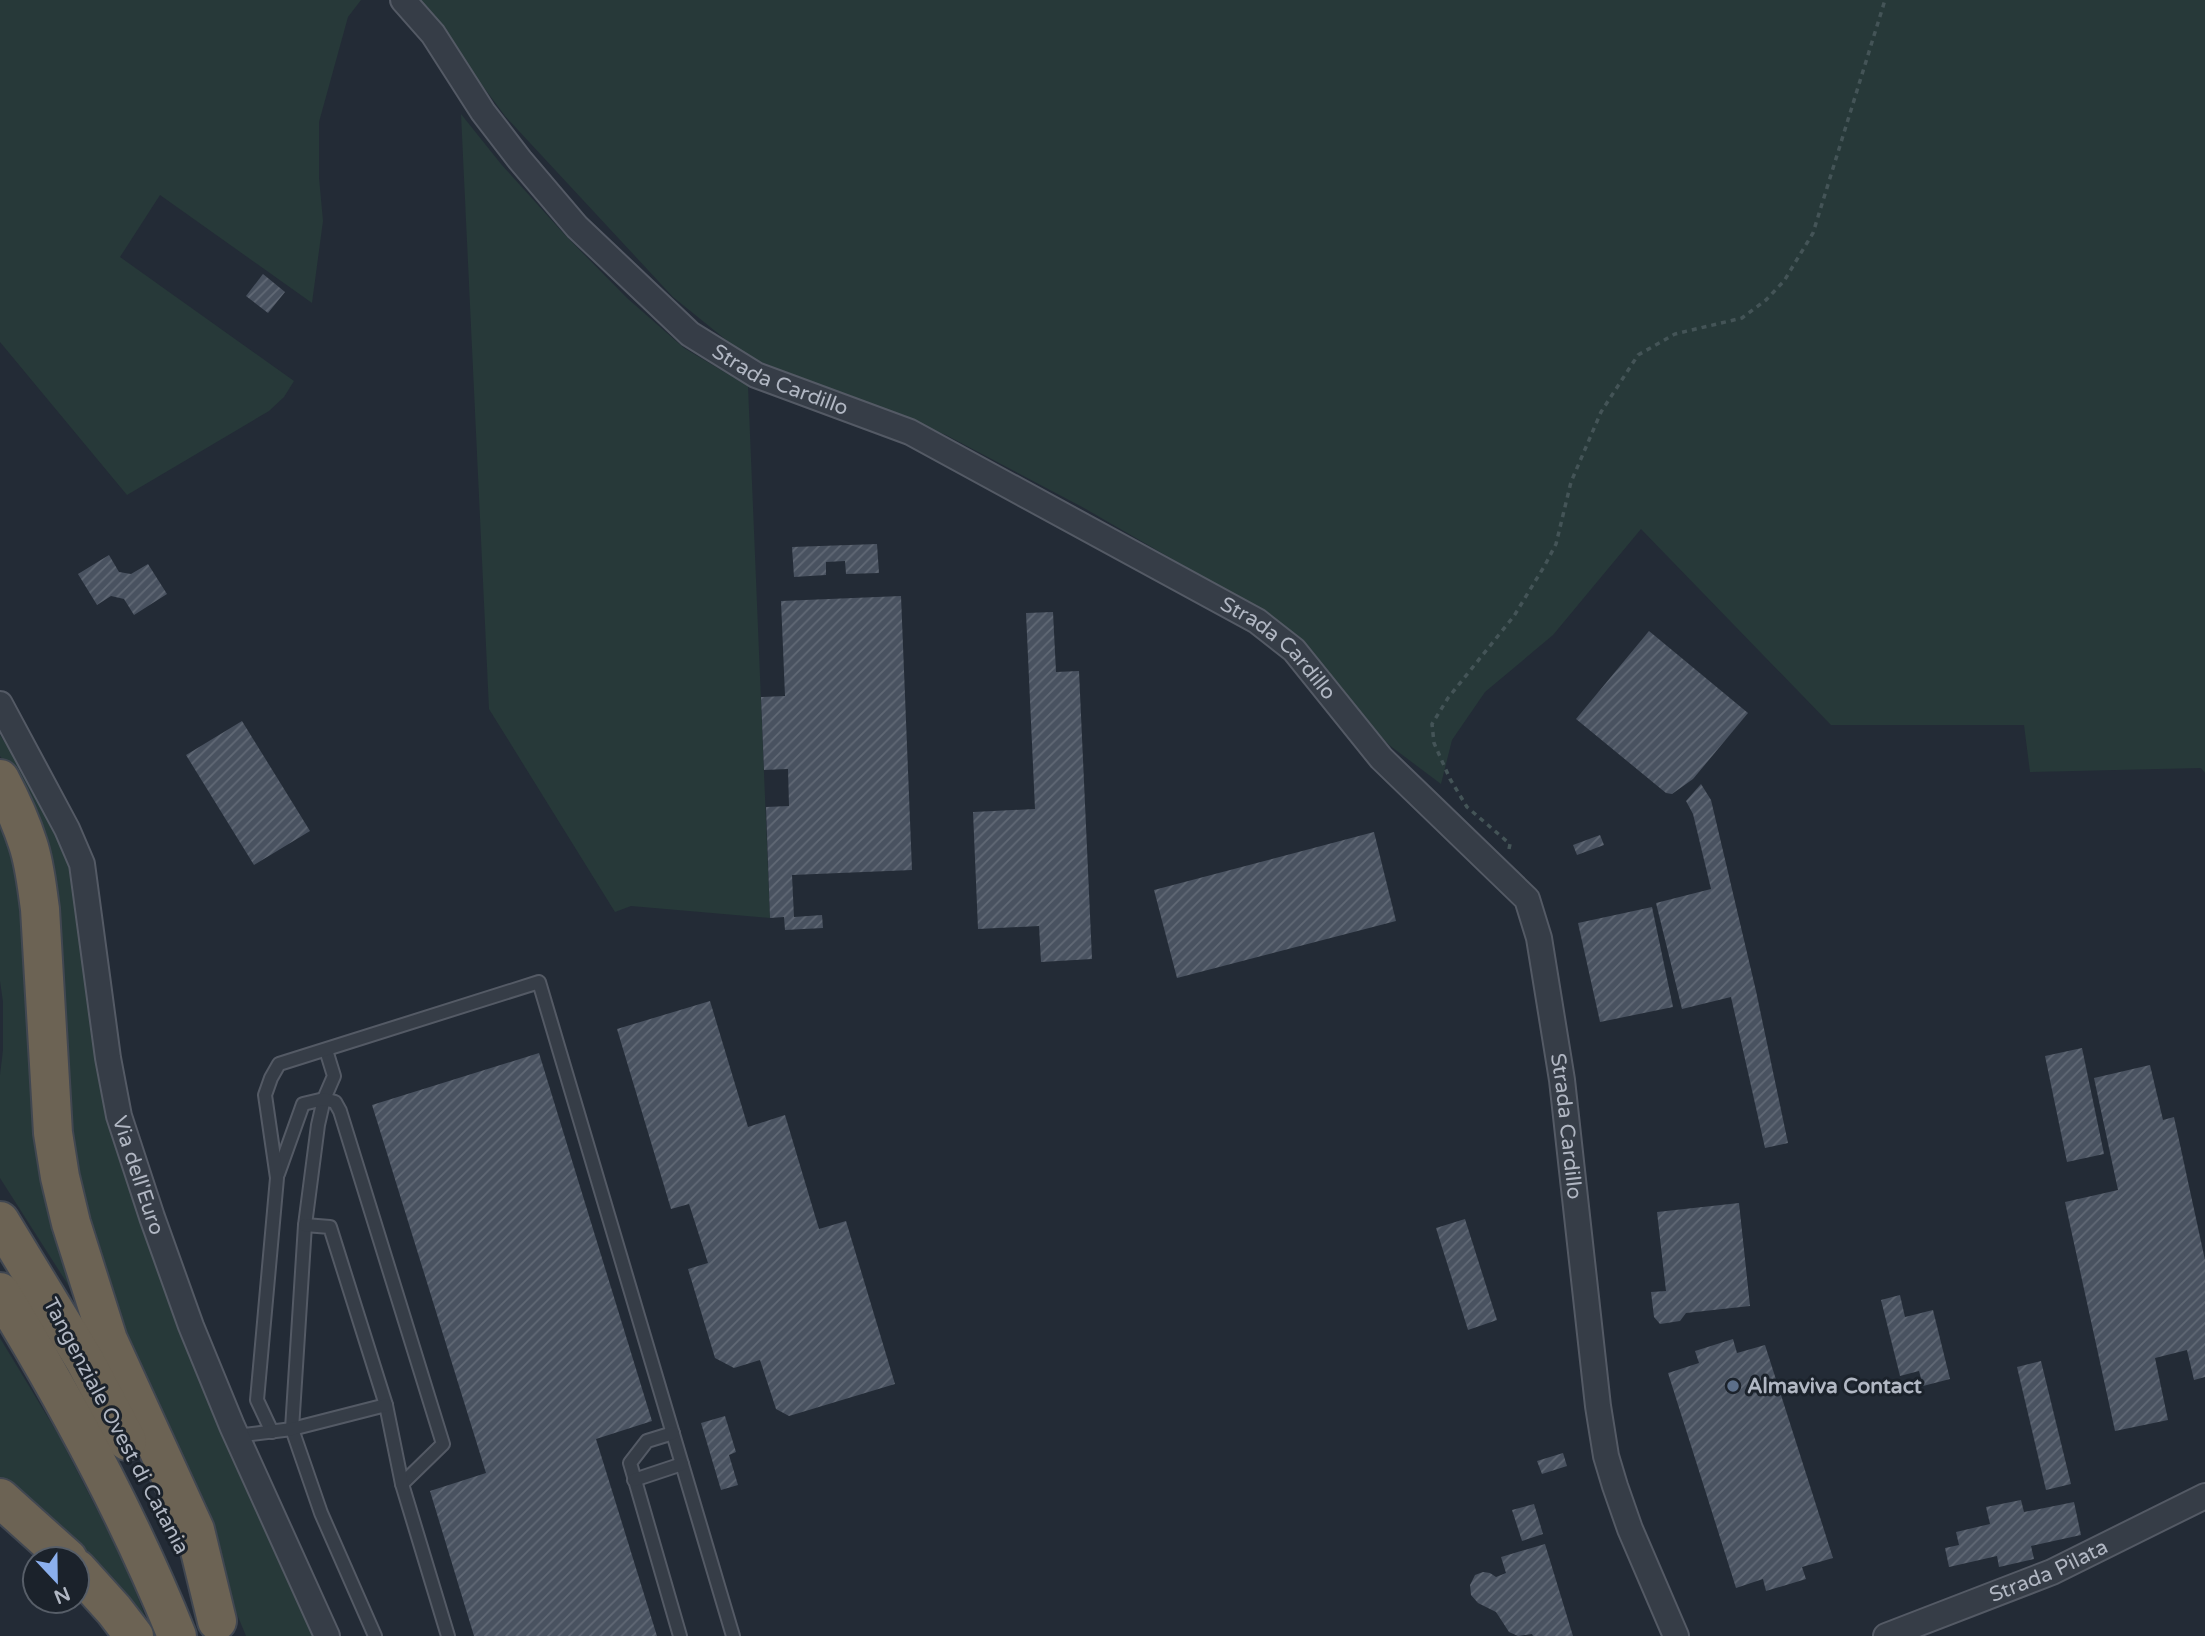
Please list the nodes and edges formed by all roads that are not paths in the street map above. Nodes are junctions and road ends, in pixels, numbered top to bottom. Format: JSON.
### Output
{"nodes":[{"id":1,"x":403,"y":0,"type":"edge"},
{"id":2,"x":0,"y":704,"type":"edge"},
{"id":3,"x":0,"y":779,"type":"edge"},
{"id":4,"x":326,"y":1050,"type":"junction"},
{"id":5,"x":324,"y":1099,"type":"junction"},
{"id":6,"x":277,"y":1178,"type":"junction"},
{"id":7,"x":0,"y":1222,"type":"edge"},
{"id":8,"x":305,"y":1225,"type":"junction"},
{"id":9,"x":0,"y":1293,"type":"edge"},
{"id":10,"x":386,"y":1405,"type":"junction"},
{"id":11,"x":292,"y":1429,"type":"junction"},
{"id":12,"x":272,"y":1432,"type":"junction"},
{"id":13,"x":673,"y":1433,"type":"junction"},
{"id":14,"x":236,"y":1436,"type":"junction"},
{"id":15,"x":682,"y":1464,"type":"junction"},
{"id":16,"x":634,"y":1480,"type":"junction"},
{"id":17,"x":402,"y":1484,"type":"junction"},
{"id":18,"x":2205,"y":1496,"type":"edge"},
{"id":19,"x":0,"y":1498,"type":"edge"},
{"id":20,"x":52,"y":1545,"type":"edge"},
{"id":21,"x":91,"y":1584,"type":"edge"},
{"id":22,"x":220,"y":1629,"type":"edge"},
{"id":23,"x":134,"y":1636,"type":"edge"},
{"id":24,"x":177,"y":1636,"type":"edge"},
{"id":25,"x":327,"y":1636,"type":"edge"},
{"id":26,"x":376,"y":1636,"type":"edge"},
{"id":27,"x":448,"y":1636,"type":"edge"},
{"id":28,"x":680,"y":1636,"type":"edge"},
{"id":29,"x":733,"y":1636,"type":"edge"},
{"id":30,"x":1676,"y":1636,"type":"edge"},
{"id":31,"x":1886,"y":1636,"type":"edge"}],
"edges":[{"from":1,"to":30,"type":"street","name":"Strada Cardillo"},
{"from":2,"to":14,"type":"street","name":"Via dell'Euro"},
{"from":3,"to":22,"type":"highway"},
{"from":4,"to":5,"type":"lane"},
{"from":4,"to":6,"type":"lane"},
{"from":4,"to":13,"type":"lane"},
{"from":5,"to":6,"type":"lane"},
{"from":5,"to":8,"type":"lane"},
{"from":5,"to":17,"type":"lane"},
{"from":6,"to":12,"type":"lane"},
{"from":7,"to":22,"type":"highway","name":"Tangenziale Ovest di Catania"},
{"from":8,"to":10,"type":"lane"},
{"from":8,"to":11,"type":"lane"},
{"from":9,"to":24,"type":"highway","name":"Tangenziale Ovest di Catania"},
{"from":10,"to":11,"type":"lane"},
{"from":10,"to":17,"type":"lane"},
{"from":11,"to":12,"type":"lane"},
{"from":11,"to":26,"type":"lane"},
{"from":12,"to":14,"type":"lane"},
{"from":13,"to":15,"type":"lane"},
{"from":13,"to":16,"type":"lane"},
{"from":14,"to":25,"type":"street","name":"Via dell'Euro"},
{"from":15,"to":16,"type":"lane"},
{"from":15,"to":29,"type":"lane"},
{"from":16,"to":28,"type":"lane"},
{"from":17,"to":27,"type":"lane"},
{"from":18,"to":31,"type":"street","name":"Strada Pilata"},
{"from":19,"to":20,"type":"highway"},
{"from":21,"to":23,"type":"highway"}]}
